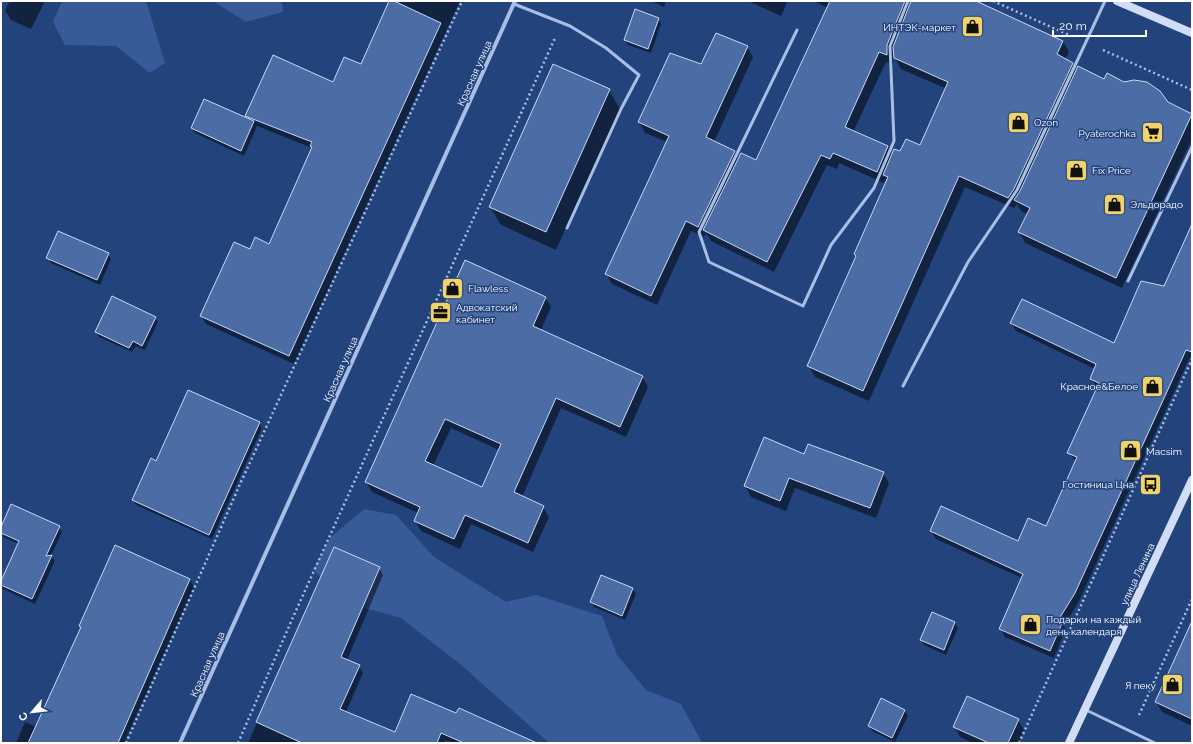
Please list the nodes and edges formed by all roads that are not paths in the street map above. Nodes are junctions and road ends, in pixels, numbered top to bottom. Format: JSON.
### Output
{"nodes":[{"id":1,"x":908,"y":1,"type":"edge"},
{"id":2,"x":1105,"y":1,"type":"edge"},
{"id":3,"x":1117,"y":1,"type":"edge"},
{"id":4,"x":514,"y":3,"type":"edge"},
{"id":5,"x":797,"y":30,"type":"dead end"},
{"id":6,"x":1192,"y":33,"type":"edge"},
{"id":7,"x":1192,"y":147,"type":"edge"},
{"id":8,"x":567,"y":228,"type":"dead end"},
{"id":9,"x":1128,"y":282,"type":"dead end"},
{"id":10,"x":903,"y":386,"type":"dead end"},
{"id":11,"x":1192,"y":480,"type":"edge"},
{"id":12,"x":1085,"y":709,"type":"junction"},
{"id":13,"x":180,"y":743,"type":"edge"},
{"id":14,"x":1069,"y":743,"type":"edge"},
{"id":15,"x":1155,"y":743,"type":"edge"}],
"edges":[{"from":1,"to":5,"type":"lane"},
{"from":2,"to":10,"type":"lane"},
{"from":3,"to":6,"type":"main road"},
{"from":4,"to":8,"type":"lane"},
{"from":4,"to":13,"type":"street","name":"Красная улица"},
{"from":7,"to":9,"type":"lane"},
{"from":11,"to":12,"type":"main road","name":"улица Ленина"},
{"from":12,"to":14,"type":"main road","name":"улица Ленина"},
{"from":12,"to":15,"type":"lane"}]}
